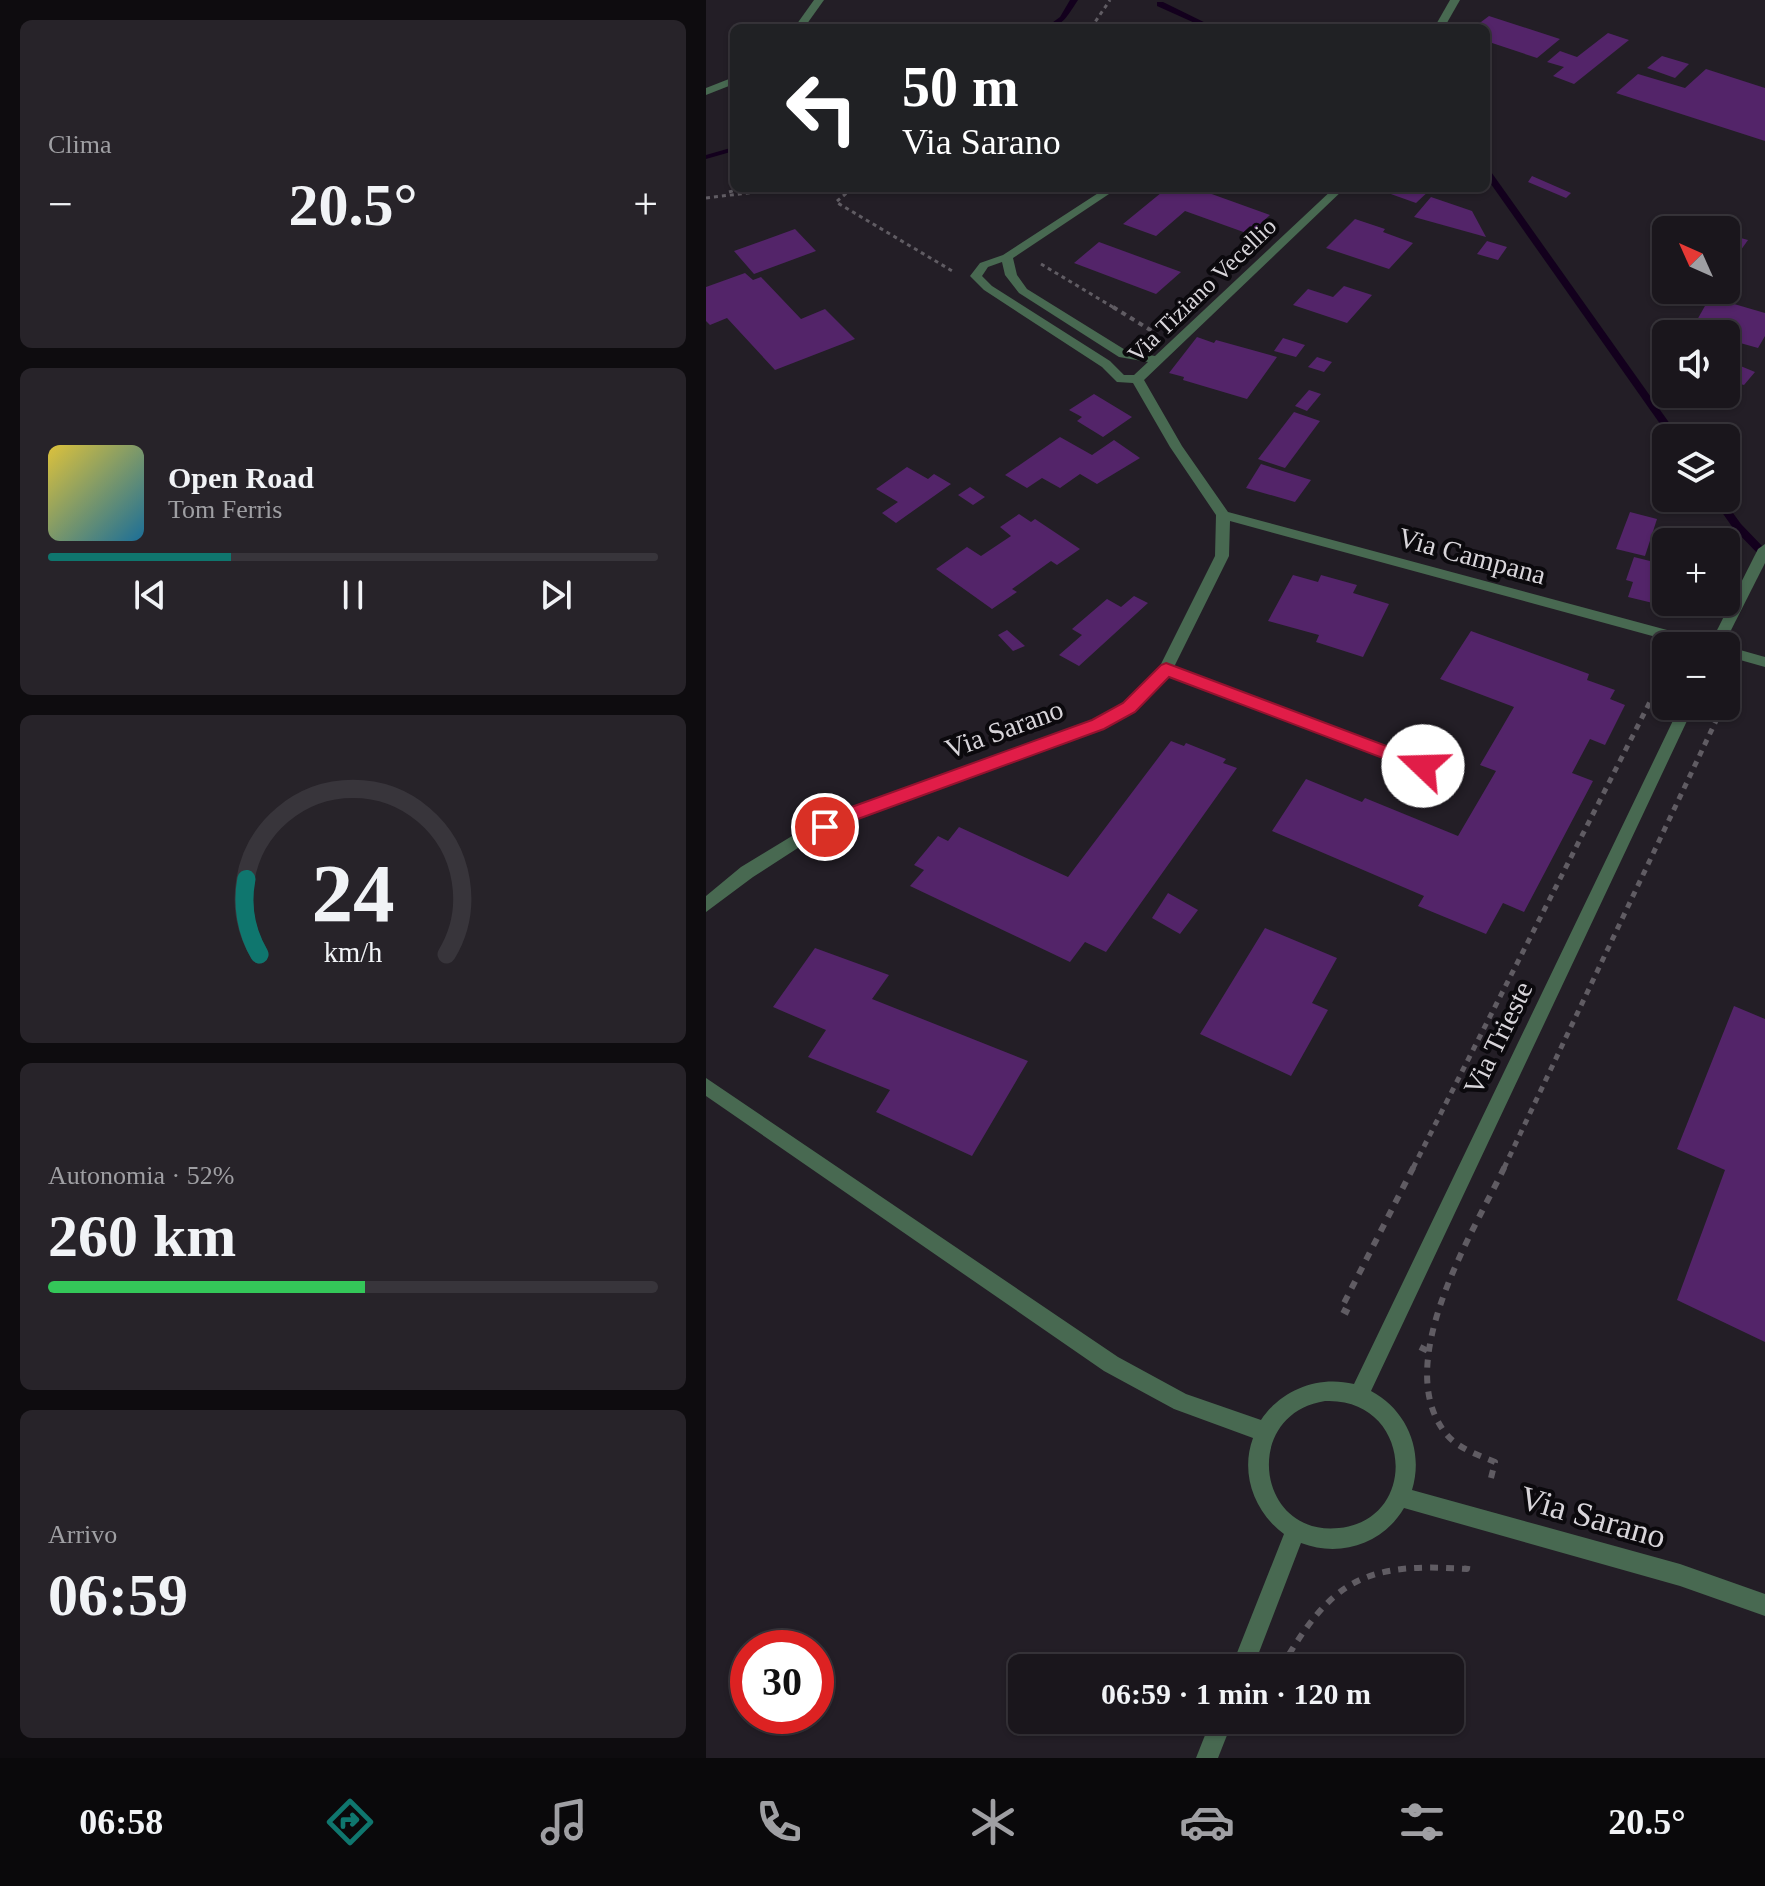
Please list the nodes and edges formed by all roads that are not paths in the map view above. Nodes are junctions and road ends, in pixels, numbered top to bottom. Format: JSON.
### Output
{"nodes":[{"id":1,"x":819,"y":0,"type":"edge"},
{"id":2,"x":1455,"y":0,"type":"edge"},
{"id":3,"x":802,"y":24,"type":"edge"},
{"id":4,"x":1441,"y":24,"type":"edge"},
{"id":5,"x":730,"y":82,"type":"edge"},
{"id":6,"x":706,"y":92,"type":"edge"},
{"id":7,"x":1107,"y":192,"type":"edge"},
{"id":8,"x":1336,"y":192,"type":"edge"},
{"id":9,"x":1012,"y":253,"type":"junction"},
{"id":10,"x":1157,"y":360,"type":"junction"},
{"id":11,"x":1137,"y":379,"type":"junction"},
{"id":12,"x":1223,"y":515,"type":"junction"},
{"id":13,"x":1765,"y":549,"type":"edge"},
{"id":14,"x":1656,"y":632,"type":"edge"},
{"id":15,"x":1723,"y":632,"type":"edge"},
{"id":16,"x":1740,"y":655,"type":"edge"},
{"id":17,"x":1765,"y":662,"type":"edge"},
{"id":18,"x":1166,"y":669,"type":"junction"},
{"id":19,"x":1680,"y":720,"type":"edge"},
{"id":20,"x":1423,"y":766,"type":"dead end"},
{"id":21,"x":706,"y":905,"type":"edge"},
{"id":22,"x":706,"y":1086,"type":"edge"},
{"id":23,"x":1359,"y":1395,"type":"junction"},
{"id":24,"x":1265,"y":1432,"type":"junction"},
{"id":25,"x":1400,"y":1497,"type":"junction"},
{"id":26,"x":1296,"y":1530,"type":"junction"},
{"id":27,"x":1765,"y":1605,"type":"edge"},
{"id":28,"x":1247,"y":1654,"type":"edge"},
{"id":29,"x":1216,"y":1734,"type":"edge"},
{"id":30,"x":1207,"y":1758,"type":"edge"}],
"edges":[{"from":1,"to":3,"type":"street"},
{"from":2,"to":4,"type":"street"},
{"from":5,"to":6,"type":"street"},
{"from":7,"to":9,"type":"street"},
{"from":8,"to":10,"type":"street","name":"Via Tiziano Vecellio"},
{"from":9,"to":10,"type":"street"},
{"from":9,"to":11,"type":"street"},
{"from":10,"to":11,"type":"street","name":"Via Tiziano Vecellio"},
{"from":11,"to":12,"type":"street","name":"Via Tiziano Vecellio"},
{"from":12,"to":14,"type":"street","name":"Via Campana"},
{"from":12,"to":18,"type":"street","name":"Via Sarano"},
{"from":13,"to":15,"type":"street"},
{"from":16,"to":17,"type":"street"},
{"from":18,"to":20,"type":"street"},
{"from":18,"to":21,"type":"street","name":"Via Sarano"},
{"from":19,"to":23,"type":"street","name":"Via Trieste"},
{"from":22,"to":24,"type":"street"},
{"from":23,"to":24,"type":"street"},
{"from":23,"to":25,"type":"street"},
{"from":24,"to":26,"type":"street"},
{"from":25,"to":26,"type":"street"},
{"from":25,"to":27,"type":"street","name":"Via Sarano"},
{"from":26,"to":28,"type":"street"},
{"from":29,"to":30,"type":"street"}]}
